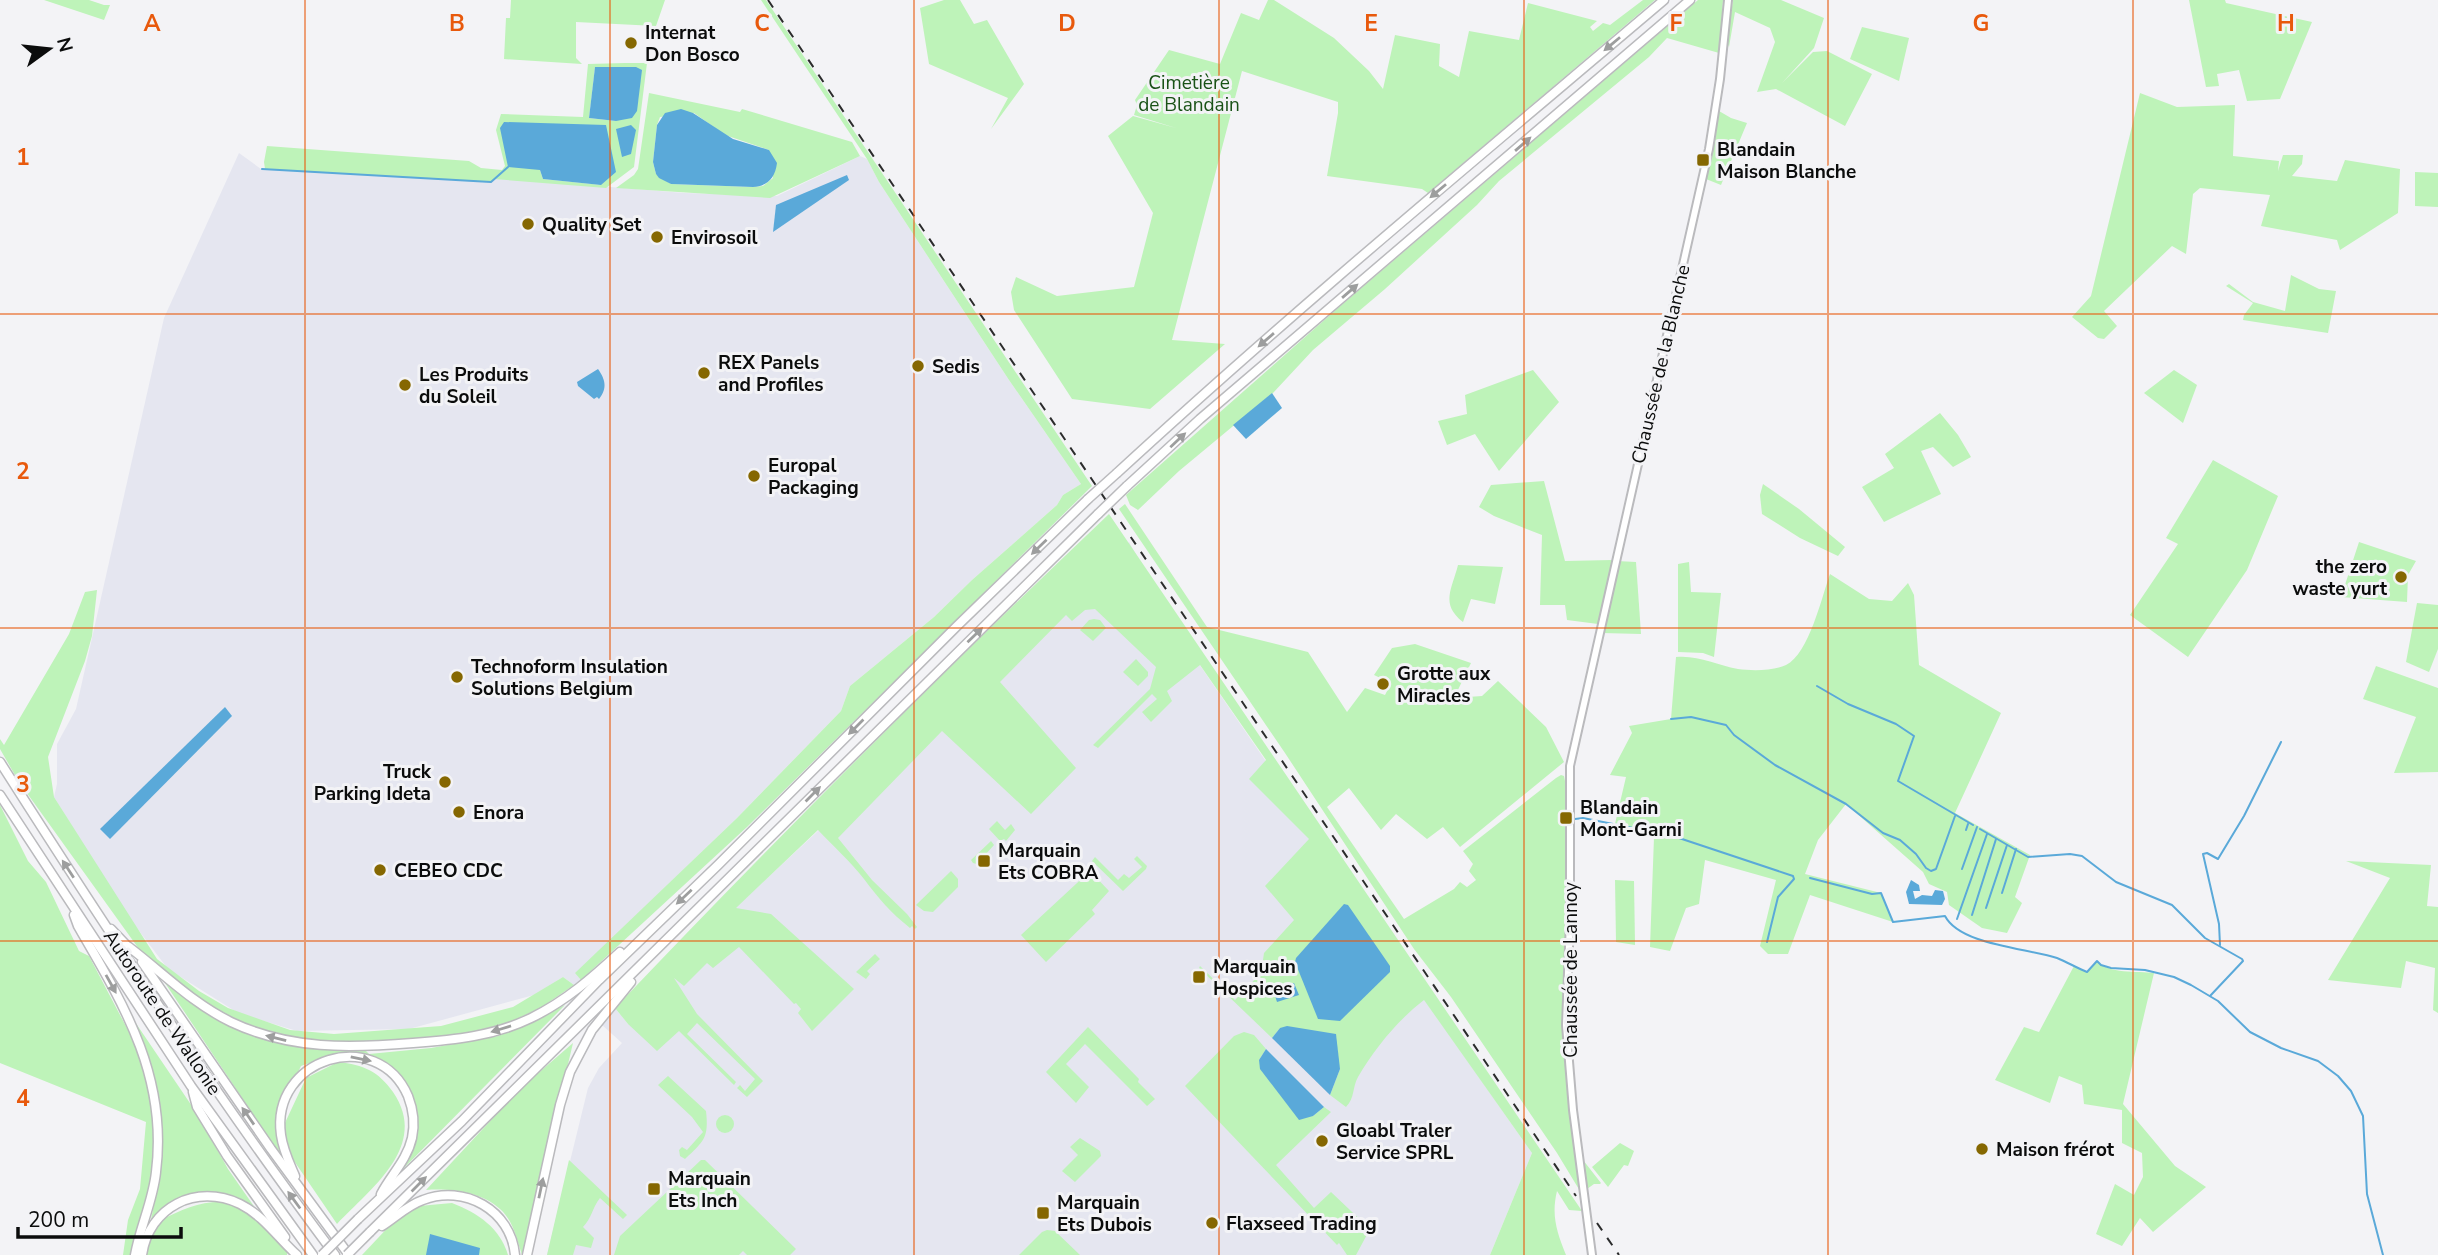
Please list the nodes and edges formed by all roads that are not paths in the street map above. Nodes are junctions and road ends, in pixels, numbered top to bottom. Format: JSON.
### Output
{"nodes":[{"id":1,"x":1664,"y":0,"type":"edge"},
{"id":2,"x":1690,"y":0,"type":"edge"},
{"id":3,"x":1728,"y":0,"type":"edge"},
{"id":4,"x":1578,"y":726,"type":"joint"},
{"id":5,"x":0,"y":762,"type":"edge"},
{"id":6,"x":0,"y":795,"type":"edge"},
{"id":7,"x":69,"y":902,"type":"junction"},
{"id":8,"x":703,"y":903,"type":"junction"},
{"id":9,"x":97,"y":914,"type":"junction"},
{"id":10,"x":650,"y":929,"type":"junction"},
{"id":11,"x":129,"y":947,"type":"junction"},
{"id":12,"x":191,"y":1086,"type":"junction"},
{"id":13,"x":302,"y":1191,"type":"junction"},
{"id":14,"x":377,"y":1201,"type":"junction"},
{"id":15,"x":370,"y":1232,"type":"junction"},
{"id":16,"x":135,"y":1255,"type":"edge"},
{"id":17,"x":142,"y":1255,"type":"edge"},
{"id":18,"x":298,"y":1255,"type":"edge"},
{"id":19,"x":313,"y":1255,"type":"edge"},
{"id":20,"x":322,"y":1255,"type":"edge"},
{"id":21,"x":335,"y":1255,"type":"edge"},
{"id":22,"x":348,"y":1255,"type":"edge"},
{"id":23,"x":515,"y":1255,"type":"edge"},
{"id":24,"x":527,"y":1255,"type":"edge"},
{"id":25,"x":1592,"y":1255,"type":"edge"}],
"edges":[{"from":1,"to":10,"type":"highway","one_way":true,"bridge":true},
{"from":8,"to":2,"type":"highway","one_way":true,"bridge":true},
{"from":3,"to":4,"type":"main road","name":"Chaussée de la Blanche"},
{"from":4,"to":25,"type":"main road","name":"Chaussée de Lannoy"},
{"from":9,"to":5,"type":"highway","name":"Autoroute de Wallonie","one_way":true},
{"from":6,"to":7,"type":"highway","name":"Autoroute de Wallonie"},
{"from":7,"to":12,"type":"highway","name":"Autoroute de Wallonie"},
{"from":7,"to":16,"type":"highway","one_way":true},
{"from":15,"to":8,"type":"highway","one_way":true},
{"from":24,"to":8,"type":"highway","one_way":true},
{"from":9,"to":11,"type":"highway"},
{"from":21,"to":9,"type":"highway","name":"Autoroute de Wallonie","one_way":true},
{"from":10,"to":11,"type":"highway","one_way":true},
{"from":10,"to":14,"type":"highway"},
{"from":13,"to":11,"type":"highway","one_way":true},
{"from":12,"to":18,"type":"highway"},
{"from":12,"to":19,"type":"highway","name":"Autoroute de Wallonie"},
{"from":13,"to":14,"type":"highway","one_way":true},
{"from":13,"to":22,"type":"highway"},
{"from":14,"to":20,"type":"highway","bridge":true},
{"from":15,"to":22,"type":"highway","bridge":true},
{"from":15,"to":23,"type":"highway"},
{"from":17,"to":18,"type":"highway"}]}
